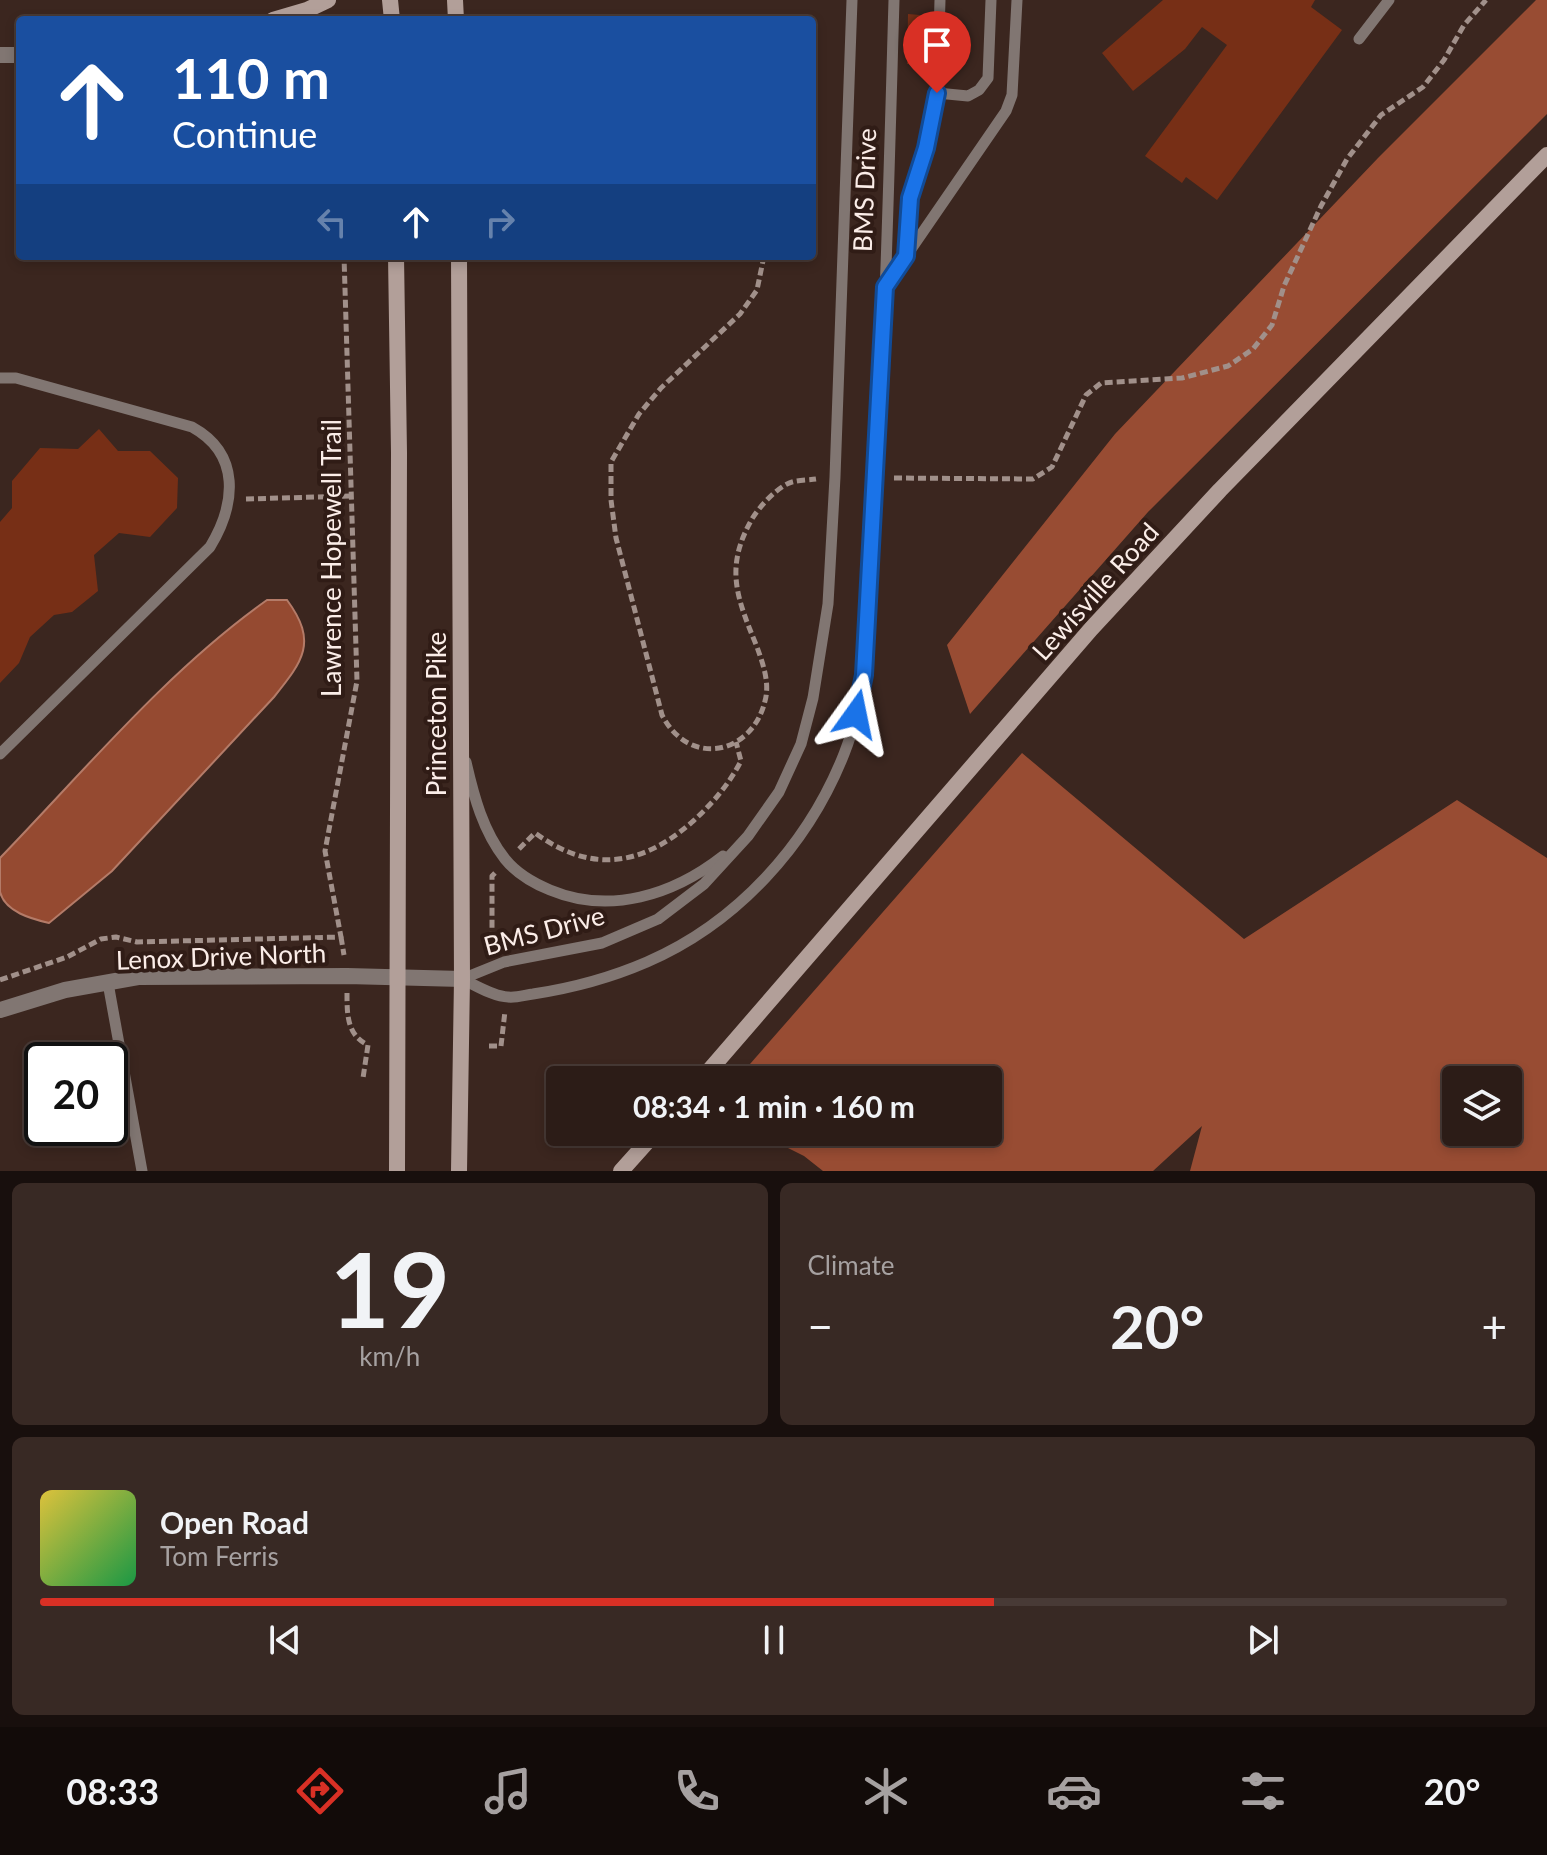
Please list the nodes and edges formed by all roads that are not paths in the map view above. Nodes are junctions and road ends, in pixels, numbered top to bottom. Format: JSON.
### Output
{"nodes":[{"id":1,"x":328,"y":0,"type":"edge"},
{"id":2,"x":852,"y":0,"type":"edge"},
{"id":3,"x":894,"y":0,"type":"edge"},
{"id":4,"x":940,"y":0,"type":"edge"},
{"id":5,"x":991,"y":0,"type":"edge"},
{"id":6,"x":1017,"y":0,"type":"edge"},
{"id":7,"x":1389,"y":0,"type":"edge"},
{"id":8,"x":287,"y":16,"type":"edge"},
{"id":9,"x":1359,"y":39,"type":"dead end"},
{"id":10,"x":937,"y":93,"type":"junction"},
{"id":11,"x":1547,"y":155,"type":"edge"},
{"id":12,"x":906,"y":256,"type":"junction"},
{"id":13,"x":396,"y":260,"type":"edge"},
{"id":14,"x":459,"y":260,"type":"edge"},
{"id":15,"x":885,"y":287,"type":"junction"},
{"id":16,"x":0,"y":378,"type":"edge"},
{"id":17,"x":460,"y":738,"type":"junction"},
{"id":18,"x":0,"y":754,"type":"edge"},
{"id":19,"x":748,"y":836,"type":"junction"},
{"id":20,"x":398,"y":977,"type":"junction"},
{"id":21,"x":462,"y":979,"type":"junction"},
{"id":22,"x":108,"y":983,"type":"junction"},
{"id":23,"x":0,"y":1010,"type":"edge"},
{"id":24,"x":713,"y":1066,"type":"edge"},
{"id":25,"x":643,"y":1146,"type":"edge"},
{"id":26,"x":142,"y":1171,"type":"edge"},
{"id":27,"x":397,"y":1171,"type":"edge"},
{"id":28,"x":459,"y":1171,"type":"edge"},
{"id":29,"x":621,"y":1171,"type":"edge"}],
"edges":[{"from":1,"to":8,"type":"main road"},
{"from":2,"to":19,"type":"lane","name":"BMS Drive"},
{"from":3,"to":15,"type":"lane","name":"BMS Drive"},
{"from":4,"to":10,"type":"lane"},
{"from":5,"to":10,"type":"lane"},
{"from":6,"to":12,"type":"lane"},
{"from":7,"to":9,"type":"lane"},
{"from":10,"to":12,"type":"lane"},
{"from":11,"to":24,"type":"main road","name":"Lewisville Road"},
{"from":12,"to":15,"type":"lane"},
{"from":13,"to":20,"type":"main road","name":"Princeton Pike"},
{"from":14,"to":17,"type":"main road","name":"Princeton Pike"},
{"from":15,"to":21,"type":"lane","name":"BMS Drive"},
{"from":16,"to":18,"type":"lane"},
{"from":17,"to":19,"type":"lane","name":"BMS Drive"},
{"from":17,"to":21,"type":"main road","name":"Princeton Pike"},
{"from":19,"to":21,"type":"lane","name":"BMS Drive"},
{"from":20,"to":21,"type":"street","name":"BMS Drive"},
{"from":20,"to":22,"type":"street","name":"Lenox Drive North"},
{"from":20,"to":27,"type":"main road","name":"Princeton Pike"},
{"from":21,"to":28,"type":"main road","name":"Princeton Pike"},
{"from":22,"to":23,"type":"street","name":"Lenox Drive North"},
{"from":22,"to":26,"type":"lane"},
{"from":25,"to":29,"type":"main road"}]}
